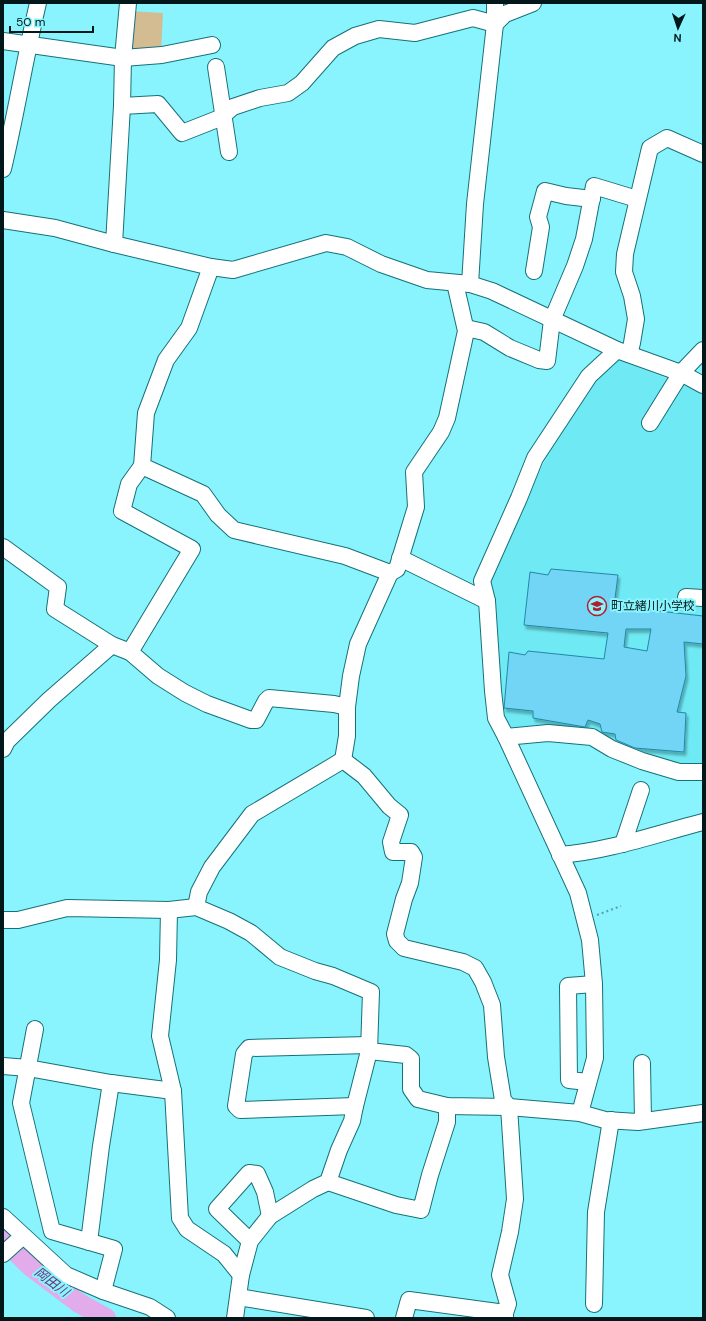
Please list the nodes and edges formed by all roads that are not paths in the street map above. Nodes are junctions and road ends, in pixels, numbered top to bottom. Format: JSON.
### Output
{"nodes":[{"id":1,"x":38,"y":3,"type":"edge"},
{"id":2,"x":128,"y":3,"type":"edge"},
{"id":3,"x":495,"y":3,"type":"edge"},
{"id":4,"x":533,"y":3,"type":"edge"},
{"id":5,"x":495,"y":24,"type":"junction"},
{"id":6,"x":3,"y":42,"type":"edge"},
{"id":7,"x":28,"y":44,"type":"junction"},
{"id":8,"x":212,"y":45,"type":"dead end"},
{"id":9,"x":123,"y":58,"type":"junction"},
{"id":10,"x":216,"y":67,"type":"dead end"},
{"id":11,"x":122,"y":106,"type":"junction"},
{"id":12,"x":223,"y":115,"type":"junction"},
{"id":13,"x":230,"y":152,"type":"dead end"},
{"id":14,"x":703,"y":154,"type":"edge"},
{"id":15,"x":3,"y":169,"type":"edge"},
{"id":16,"x":592,"y":199,"type":"junction"},
{"id":17,"x":637,"y":199,"type":"junction"},
{"id":18,"x":3,"y":220,"type":"edge"},
{"id":19,"x":114,"y":244,"type":"junction"},
{"id":20,"x":211,"y":267,"type":"junction"},
{"id":21,"x":534,"y":270,"type":"dead end"},
{"id":22,"x":463,"y":284,"type":"junction"},
{"id":23,"x":552,"y":320,"type":"junction"},
{"id":24,"x":466,"y":328,"type":"junction"},
{"id":25,"x":703,"y":350,"type":"edge"},
{"id":26,"x":623,"y":352,"type":"junction"},
{"id":27,"x":681,"y":373,"type":"junction"},
{"id":28,"x":703,"y":385,"type":"edge"},
{"id":29,"x":650,"y":423,"type":"dead end"},
{"id":30,"x":142,"y":466,"type":"junction"},
{"id":31,"x":3,"y":547,"type":"edge"},
{"id":32,"x":400,"y":558,"type":"junction"},
{"id":33,"x":390,"y":573,"type":"junction"},
{"id":34,"x":686,"y":597,"type":"dead end"},
{"id":35,"x":703,"y":598,"type":"edge"},
{"id":36,"x":487,"y":601,"type":"junction"},
{"id":37,"x":112,"y":645,"type":"junction"},
{"id":38,"x":130,"y":652,"type":"junction"},
{"id":39,"x":347,"y":707,"type":"junction"},
{"id":40,"x":506,"y":737,"type":"junction"},
{"id":41,"x":3,"y":749,"type":"edge"},
{"id":42,"x":343,"y":760,"type":"junction"},
{"id":43,"x":703,"y":772,"type":"edge"},
{"id":44,"x":641,"y":790,"type":"dead end"},
{"id":45,"x":703,"y":822,"type":"edge"},
{"id":46,"x":623,"y":844,"type":"junction"},
{"id":47,"x":560,"y":855,"type":"junction"},
{"id":48,"x":196,"y":907,"type":"junction"},
{"id":49,"x":169,"y":910,"type":"junction"},
{"id":50,"x":3,"y":920,"type":"edge"},
{"id":51,"x":594,"y":984,"type":"junction"},
{"id":52,"x":35,"y":1029,"type":"dead end"},
{"id":53,"x":369,"y":1048,"type":"junction"},
{"id":54,"x":642,"y":1063,"type":"dead end"},
{"id":55,"x":3,"y":1066,"type":"edge"},
{"id":56,"x":28,"y":1068,"type":"junction"},
{"id":57,"x":588,"y":1082,"type":"junction"},
{"id":58,"x":111,"y":1083,"type":"junction"},
{"id":59,"x":173,"y":1091,"type":"junction"},
{"id":60,"x":354,"y":1106,"type":"junction"},
{"id":61,"x":447,"y":1106,"type":"junction"},
{"id":62,"x":508,"y":1107,"type":"junction"},
{"id":63,"x":580,"y":1112,"type":"junction"},
{"id":64,"x":703,"y":1113,"type":"edge"},
{"id":65,"x":611,"y":1120,"type":"junction"},
{"id":66,"x":643,"y":1121,"type":"junction"},
{"id":67,"x":328,"y":1182,"type":"junction"},
{"id":68,"x":270,"y":1216,"type":"junction"},
{"id":69,"x":3,"y":1217,"type":"edge"},
{"id":70,"x":22,"y":1236,"type":"junction"},
{"id":71,"x":250,"y":1241,"type":"junction"},
{"id":72,"x":89,"y":1242,"type":"junction"},
{"id":73,"x":3,"y":1254,"type":"edge"},
{"id":74,"x":241,"y":1275,"type":"junction"},
{"id":75,"x":103,"y":1291,"type":"junction"},
{"id":76,"x":238,"y":1298,"type":"junction"},
{"id":77,"x":594,"y":1304,"type":"dead end"},
{"id":78,"x":505,"y":1315,"type":"edge"},
{"id":79,"x":167,"y":1318,"type":"edge"},
{"id":80,"x":235,"y":1318,"type":"edge"},
{"id":81,"x":366,"y":1318,"type":"edge"},
{"id":82,"x":404,"y":1318,"type":"edge"}],
"edges":[{"from":1,"to":7,"type":"street"},
{"from":2,"to":9,"type":"street"},
{"from":3,"to":5,"type":"street"},
{"from":4,"to":5,"type":"street"},
{"from":5,"to":12,"type":"street"},
{"from":5,"to":22,"type":"street"},
{"from":6,"to":7,"type":"street"},
{"from":7,"to":9,"type":"street"},
{"from":7,"to":15,"type":"street"},
{"from":8,"to":9,"type":"street"},
{"from":9,"to":11,"type":"street"},
{"from":10,"to":12,"type":"street"},
{"from":11,"to":12,"type":"street"},
{"from":11,"to":19,"type":"street"},
{"from":12,"to":13,"type":"street"},
{"from":14,"to":17,"type":"street"},
{"from":16,"to":17,"type":"street"},
{"from":16,"to":21,"type":"street"},
{"from":16,"to":23,"type":"street"},
{"from":17,"to":26,"type":"street"},
{"from":18,"to":19,"type":"street"},
{"from":19,"to":20,"type":"street"},
{"from":20,"to":22,"type":"street"},
{"from":20,"to":30,"type":"street"},
{"from":22,"to":23,"type":"street"},
{"from":22,"to":24,"type":"street"},
{"from":23,"to":24,"type":"street"},
{"from":23,"to":26,"type":"street"},
{"from":24,"to":32,"type":"street"},
{"from":25,"to":27,"type":"street"},
{"from":26,"to":27,"type":"street"},
{"from":26,"to":36,"type":"street"},
{"from":27,"to":28,"type":"street"},
{"from":27,"to":29,"type":"street"},
{"from":30,"to":33,"type":"street"},
{"from":30,"to":38,"type":"street"},
{"from":31,"to":37,"type":"street"},
{"from":32,"to":33,"type":"street"},
{"from":32,"to":36,"type":"street"},
{"from":33,"to":39,"type":"street"},
{"from":34,"to":35,"type":"street"},
{"from":36,"to":40,"type":"street"},
{"from":37,"to":38,"type":"street"},
{"from":37,"to":41,"type":"street"},
{"from":38,"to":39,"type":"street"},
{"from":39,"to":42,"type":"street"},
{"from":40,"to":43,"type":"street"},
{"from":40,"to":47,"type":"street"},
{"from":42,"to":48,"type":"street"},
{"from":42,"to":62,"type":"street"},
{"from":44,"to":46,"type":"street"},
{"from":45,"to":46,"type":"street"},
{"from":46,"to":47,"type":"street"},
{"from":47,"to":51,"type":"street"},
{"from":48,"to":49,"type":"street"},
{"from":48,"to":53,"type":"street"},
{"from":49,"to":50,"type":"street"},
{"from":49,"to":59,"type":"street"},
{"from":51,"to":57,"type":"street"},
{"from":51,"to":57,"type":"street"},
{"from":52,"to":56,"type":"street"},
{"from":53,"to":60,"type":"street"},
{"from":53,"to":60,"type":"street"},
{"from":53,"to":61,"type":"street"},
{"from":54,"to":66,"type":"street"},
{"from":55,"to":56,"type":"street"},
{"from":56,"to":58,"type":"street"},
{"from":56,"to":72,"type":"street"},
{"from":57,"to":63,"type":"street"},
{"from":58,"to":59,"type":"street"},
{"from":58,"to":72,"type":"street"},
{"from":59,"to":74,"type":"street"},
{"from":60,"to":67,"type":"street"},
{"from":61,"to":62,"type":"street"},
{"from":61,"to":67,"type":"street"},
{"from":62,"to":63,"type":"street"},
{"from":62,"to":78,"type":"street"},
{"from":63,"to":65,"type":"street"},
{"from":64,"to":66,"type":"street"},
{"from":65,"to":66,"type":"street"},
{"from":65,"to":77,"type":"street"},
{"from":67,"to":68,"type":"street"},
{"from":68,"to":71,"type":"street"},
{"from":68,"to":71,"type":"street"},
{"from":69,"to":70,"type":"street"},
{"from":70,"to":73,"type":"street"},
{"from":70,"to":75,"type":"street"},
{"from":71,"to":74,"type":"street"},
{"from":72,"to":75,"type":"street"},
{"from":74,"to":76,"type":"street"},
{"from":75,"to":79,"type":"street"},
{"from":76,"to":80,"type":"street"},
{"from":76,"to":81,"type":"street"},
{"from":78,"to":82,"type":"street"}]}
